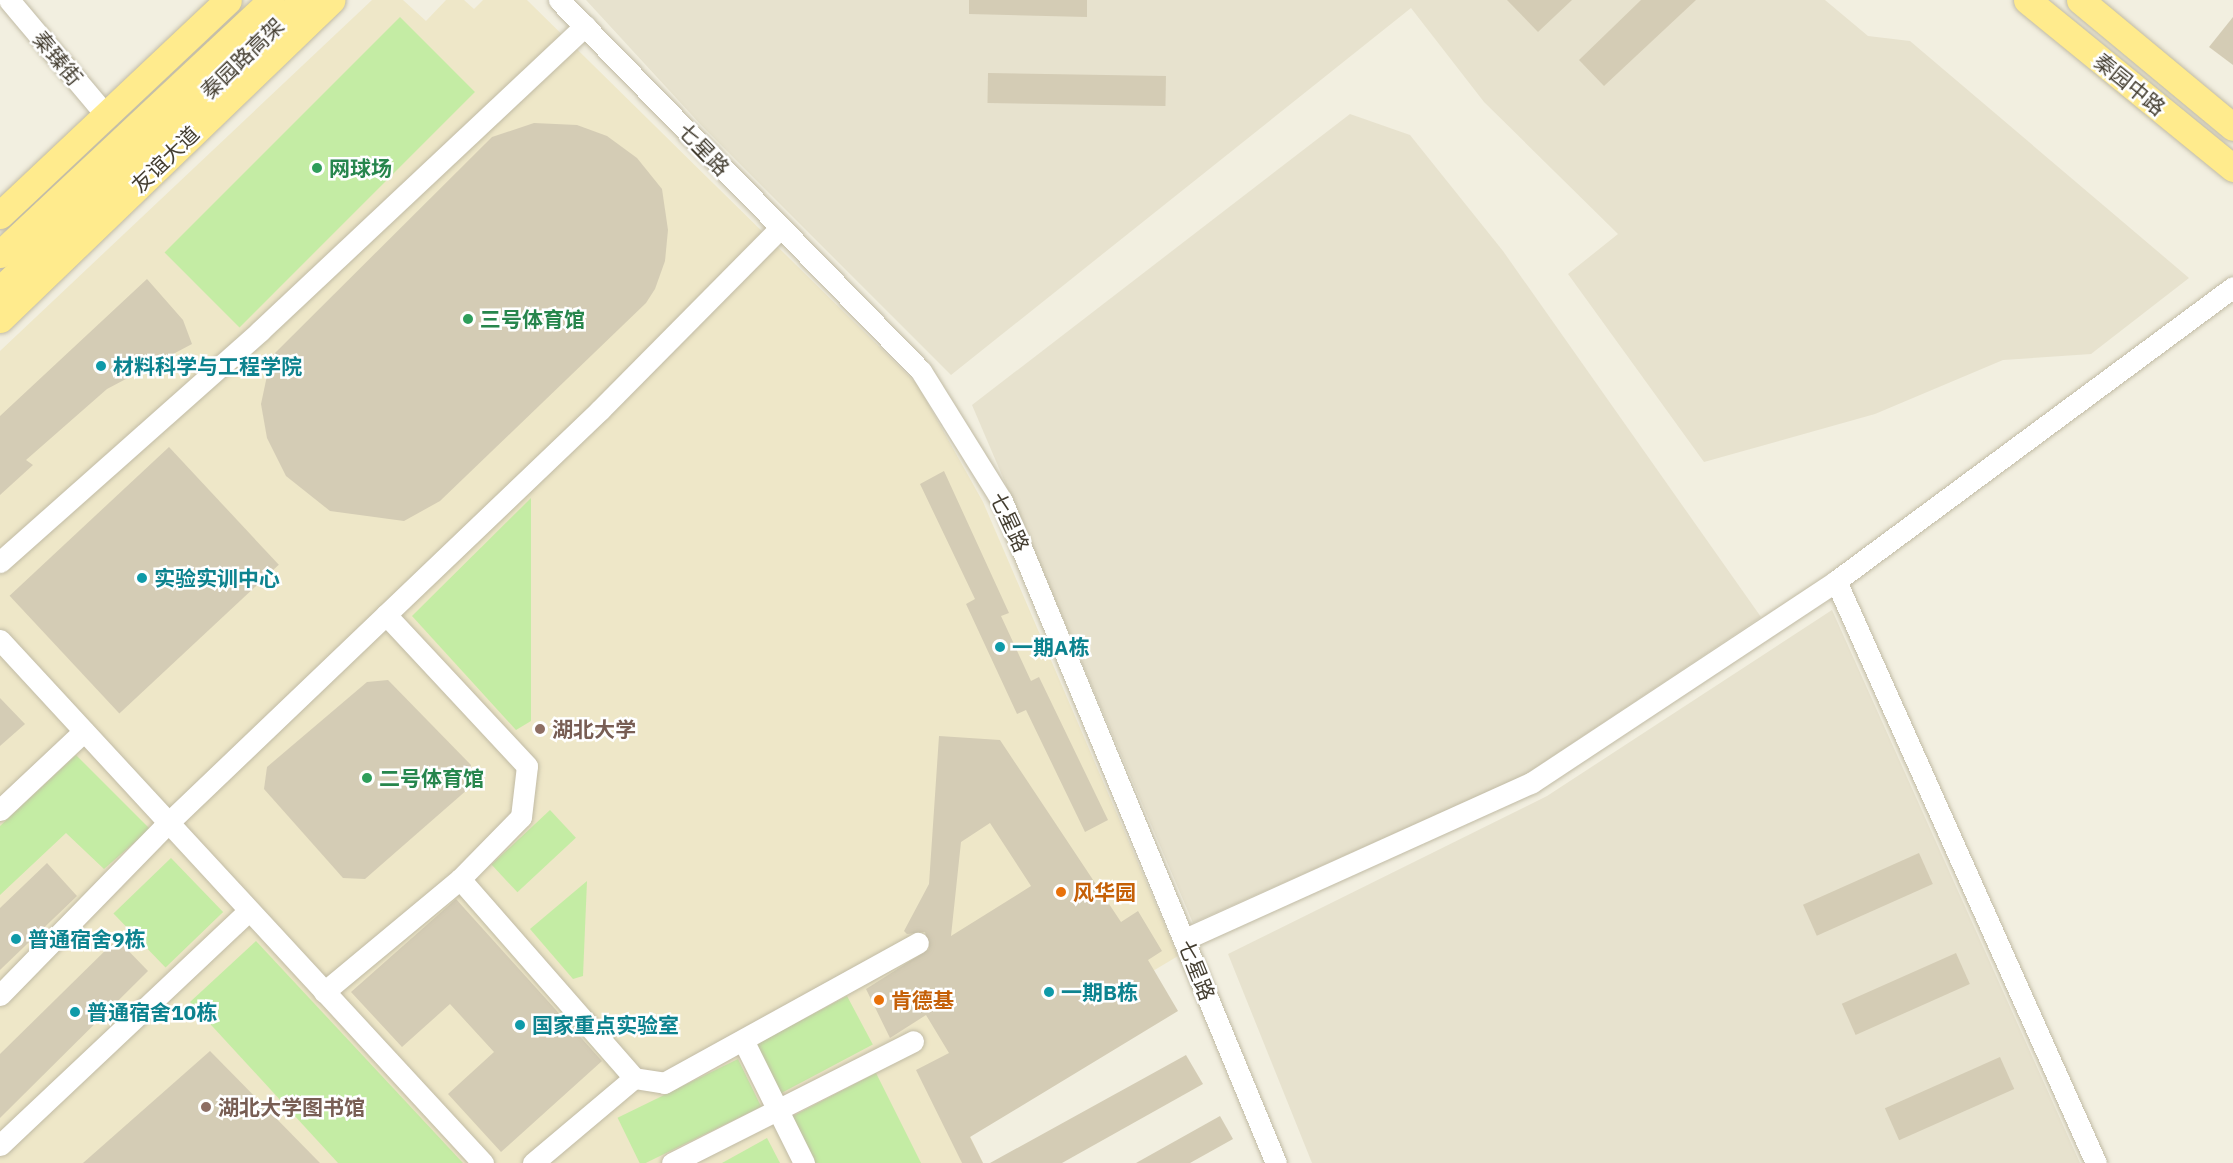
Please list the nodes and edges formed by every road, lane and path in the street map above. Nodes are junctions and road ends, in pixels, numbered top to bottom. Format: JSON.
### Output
{"nodes":[{"id":1,"x":9,"y":0,"type":"edge"},
{"id":2,"x":228,"y":0,"type":"edge"},
{"id":3,"x":271,"y":0,"type":"edge"},
{"id":4,"x":303,"y":0,"type":"edge"},
{"id":5,"x":331,"y":0,"type":"edge"},
{"id":6,"x":559,"y":0,"type":"edge"},
{"id":7,"x":2027,"y":0,"type":"edge"},
{"id":8,"x":2080,"y":0,"type":"edge"},
{"id":9,"x":585,"y":26,"type":"junction"},
{"id":10,"x":106,"y":115,"type":"junction"},
{"id":11,"x":2233,"y":127,"type":"edge"},
{"id":12,"x":2233,"y":168,"type":"edge"},
{"id":13,"x":0,"y":215,"type":"edge"},
{"id":14,"x":780,"y":227,"type":"junction"},
{"id":15,"x":0,"y":254,"type":"edge"},
{"id":16,"x":2233,"y":287,"type":"edge"},
{"id":17,"x":0,"y":290,"type":"edge"},
{"id":18,"x":0,"y":319,"type":"edge"},
{"id":19,"x":0,"y":562,"type":"edge"},
{"id":20,"x":1836,"y":581,"type":"junction"},
{"id":21,"x":386,"y":615,"type":"junction"},
{"id":22,"x":0,"y":640,"type":"edge"},
{"id":23,"x":84,"y":731,"type":"junction"},
{"id":24,"x":0,"y":810,"type":"edge"},
{"id":25,"x":168,"y":823,"type":"junction"},
{"id":26,"x":460,"y":879,"type":"junction"},
{"id":27,"x":249,"y":910,"type":"junction"},
{"id":28,"x":1185,"y":939,"type":"junction"},
{"id":29,"x":918,"y":943,"type":"dead end"},
{"id":30,"x":324,"y":992,"type":"junction"},
{"id":31,"x":0,"y":995,"type":"edge"},
{"id":32,"x":913,"y":1041,"type":"dead end"},
{"id":33,"x":744,"y":1042,"type":"junction"},
{"id":34,"x":634,"y":1078,"type":"junction"},
{"id":35,"x":777,"y":1110,"type":"junction"},
{"id":36,"x":0,"y":1145,"type":"edge"},
{"id":37,"x":483,"y":1163,"type":"edge"},
{"id":38,"x":535,"y":1163,"type":"edge"},
{"id":39,"x":672,"y":1163,"type":"edge"},
{"id":40,"x":804,"y":1163,"type":"edge"},
{"id":41,"x":1276,"y":1163,"type":"edge"},
{"id":42,"x":2096,"y":1163,"type":"edge"}],
"edges":[{"from":1,"to":10,"type":"street","name":"秦臻街"},
{"from":2,"to":10,"type":"main road"},
{"from":3,"to":15,"type":"main road","name":"秦园路高架"},
{"from":4,"to":17,"type":"main road","name":"秦园路高架"},
{"from":5,"to":18,"type":"main road","name":"友谊大道"},
{"from":6,"to":9,"type":"street","name":"七星路"},
{"from":7,"to":12,"type":"main road","name":"秦园中路"},
{"from":8,"to":11,"type":"main road","name":"秦园中路"},
{"from":9,"to":14,"type":"street","name":"七星路"},
{"from":9,"to":19,"type":"street"},
{"from":10,"to":13,"type":"main road"},
{"from":14,"to":21,"type":"street"},
{"from":14,"to":28,"type":"street","name":"七星路"},
{"from":16,"to":20,"type":"street"},
{"from":20,"to":28,"type":"street"},
{"from":20,"to":42,"type":"street"},
{"from":21,"to":25,"type":"street"},
{"from":21,"to":26,"type":"street"},
{"from":22,"to":23,"type":"street"},
{"from":23,"to":24,"type":"street"},
{"from":23,"to":25,"type":"street"},
{"from":25,"to":27,"type":"street"},
{"from":25,"to":31,"type":"street"},
{"from":26,"to":30,"type":"street"},
{"from":26,"to":34,"type":"street"},
{"from":27,"to":30,"type":"street"},
{"from":27,"to":36,"type":"street"},
{"from":28,"to":41,"type":"street","name":"七星路"},
{"from":29,"to":33,"type":"street"},
{"from":30,"to":37,"type":"street"},
{"from":32,"to":35,"type":"street"},
{"from":33,"to":34,"type":"street"},
{"from":33,"to":35,"type":"street"},
{"from":34,"to":38,"type":"street"},
{"from":35,"to":39,"type":"street"},
{"from":35,"to":40,"type":"street"}]}
